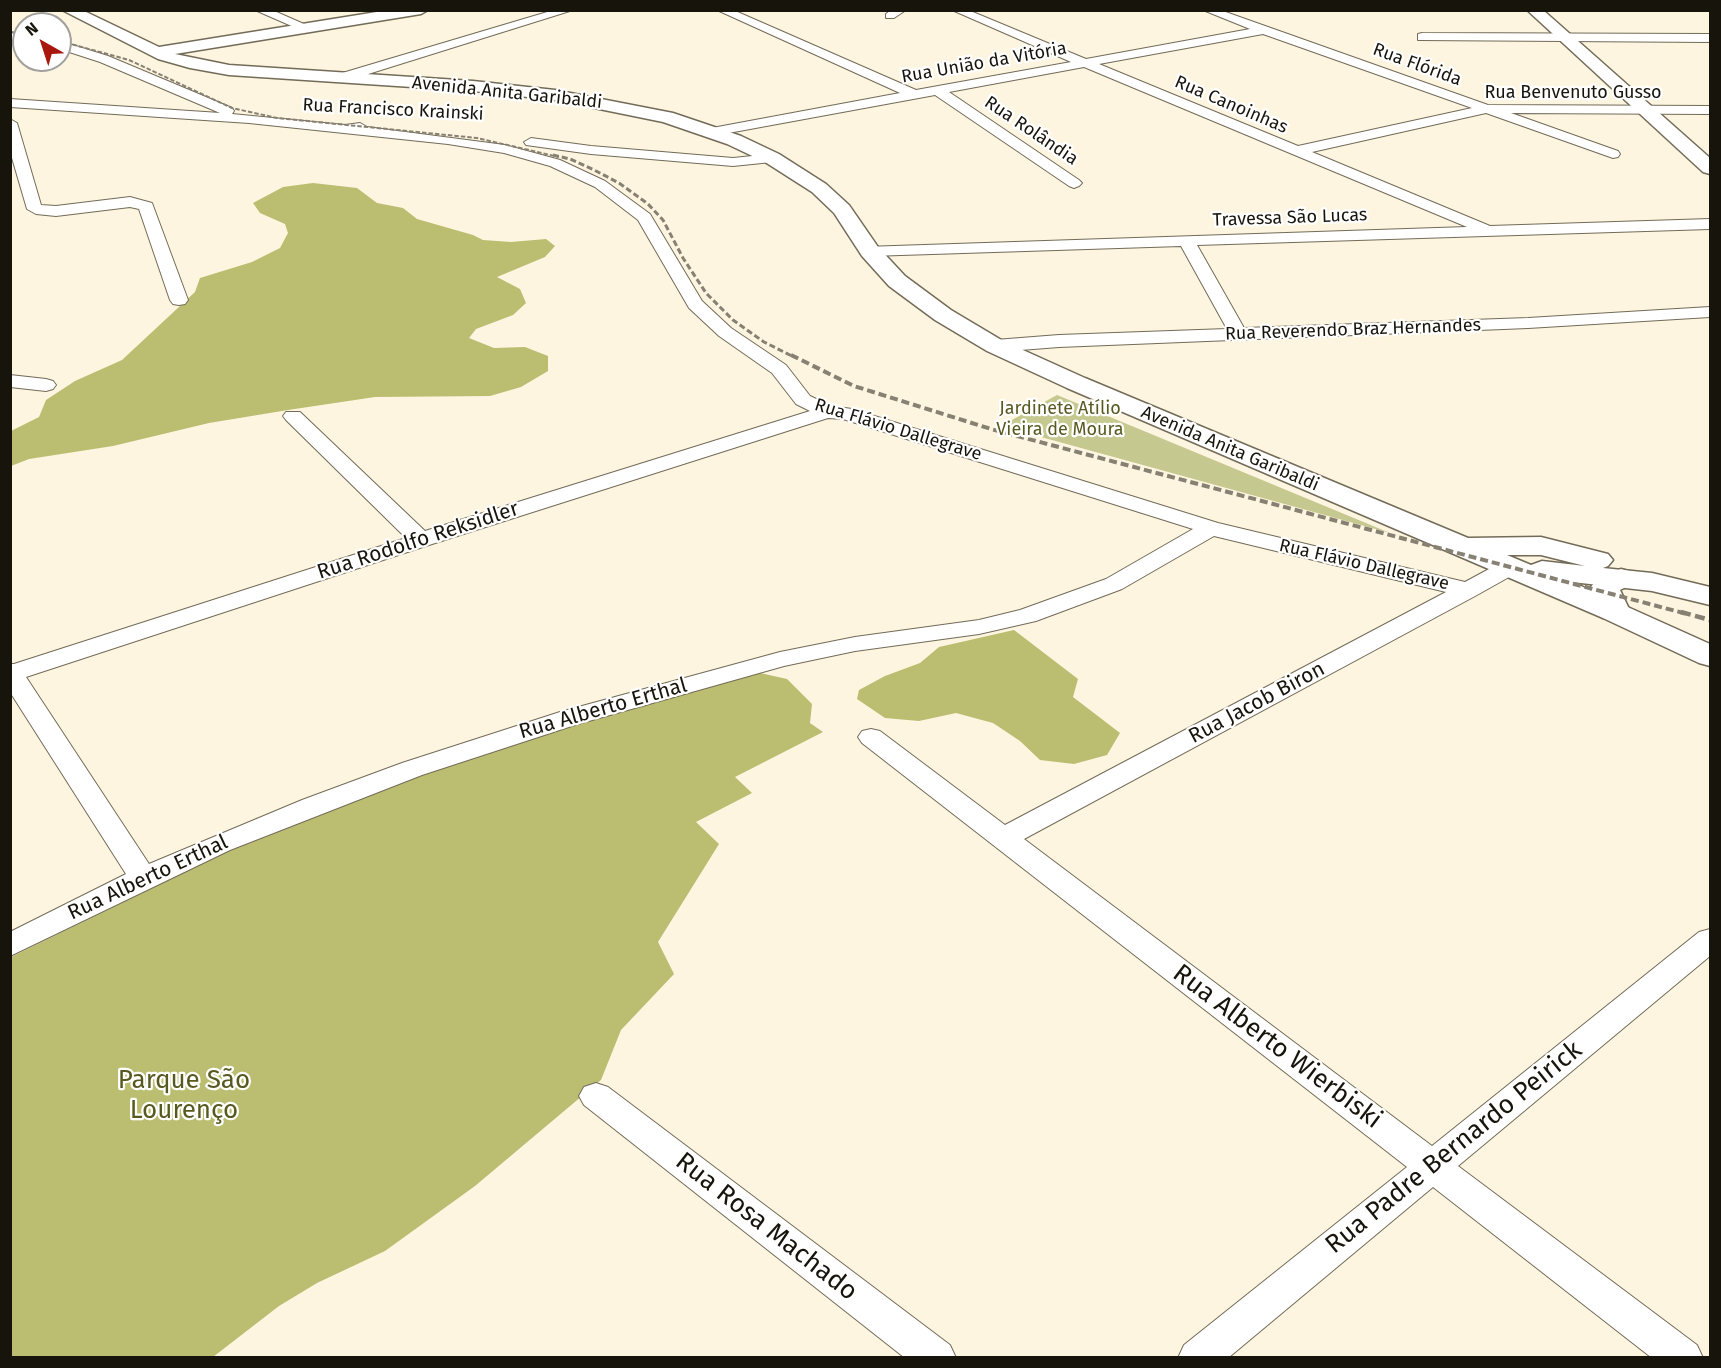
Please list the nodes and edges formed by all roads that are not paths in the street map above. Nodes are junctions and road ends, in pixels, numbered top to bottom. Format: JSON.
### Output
{"nodes":[{"id":1,"x":69,"y":10,"type":"edge"},
{"id":2,"x":260,"y":10,"type":"edge"},
{"id":3,"x":568,"y":10,"type":"edge"},
{"id":4,"x":722,"y":10,"type":"edge"},
{"id":5,"x":901,"y":10,"type":"edge"},
{"id":6,"x":957,"y":10,"type":"edge"},
{"id":7,"x":1208,"y":10,"type":"edge"},
{"id":8,"x":1534,"y":10,"type":"edge"},
{"id":9,"x":418,"y":11,"type":"edge"},
{"id":10,"x":890,"y":16,"type":"dead end"},
{"id":11,"x":307,"y":28,"type":"junction"},
{"id":12,"x":1263,"y":30,"type":"junction"},
{"id":13,"x":1422,"y":37,"type":"dead end"},
{"id":14,"x":1565,"y":38,"type":"junction"},
{"id":15,"x":1710,"y":38,"type":"edge"},
{"id":16,"x":72,"y":48,"type":"edge"},
{"id":17,"x":155,"y":52,"type":"junction"},
{"id":18,"x":176,"y":60,"type":"junction"},
{"id":19,"x":1083,"y":63,"type":"junction"},
{"id":20,"x":134,"y":70,"type":"junction"},
{"id":21,"x":344,"y":77,"type":"junction"},
{"id":22,"x":937,"y":90,"type":"junction"},
{"id":23,"x":914,"y":94,"type":"junction"},
{"id":24,"x":10,"y":104,"type":"edge"},
{"id":25,"x":1487,"y":109,"type":"junction"},
{"id":26,"x":1646,"y":110,"type":"junction"},
{"id":27,"x":1710,"y":110,"type":"edge"},
{"id":28,"x":249,"y":119,"type":"junction"},
{"id":29,"x":10,"y":123,"type":"edge"},
{"id":30,"x":345,"y":129,"type":"junction"},
{"id":31,"x":712,"y":132,"type":"junction"},
{"id":32,"x":1297,"y":151,"type":"junction"},
{"id":33,"x":1613,"y":154,"type":"dead end"},
{"id":34,"x":772,"y":158,"type":"junction"},
{"id":35,"x":1710,"y":168,"type":"edge"},
{"id":36,"x":1074,"y":183,"type":"dead end"},
{"id":37,"x":1710,"y":224,"type":"edge"},
{"id":38,"x":1491,"y":232,"type":"junction"},
{"id":39,"x":1186,"y":241,"type":"junction"},
{"id":40,"x":870,"y":251,"type":"junction"},
{"id":41,"x":179,"y":300,"type":"dead end"},
{"id":42,"x":1710,"y":312,"type":"edge"},
{"id":43,"x":1239,"y":335,"type":"junction"},
{"id":44,"x":995,"y":346,"type":"junction"},
{"id":45,"x":10,"y":381,"type":"edge"},
{"id":46,"x":46,"y":385,"type":"dead end"},
{"id":47,"x":827,"y":412,"type":"junction"},
{"id":48,"x":293,"y":416,"type":"dead end"},
{"id":49,"x":1211,"y":528,"type":"junction"},
{"id":50,"x":421,"y":540,"type":"junction"},
{"id":51,"x":1458,"y":546,"type":"junction"},
{"id":52,"x":1510,"y":567,"type":"junction"},
{"id":53,"x":1621,"y":578,"type":"junction"},
{"id":54,"x":1652,"y":582,"type":"junction"},
{"id":55,"x":1469,"y":590,"type":"junction"},
{"id":56,"x":1710,"y":596,"type":"edge"},
{"id":57,"x":1614,"y":611,"type":"junction"},
{"id":58,"x":1710,"y":656,"type":"edge"},
{"id":59,"x":11,"y":672,"type":"edge"},
{"id":60,"x":871,"y":737,"type":"dead end"},
{"id":61,"x":1004,"y":838,"type":"junction"},
{"id":62,"x":143,"y":878,"type":"junction"},
{"id":63,"x":1710,"y":940,"type":"edge"},
{"id":64,"x":10,"y":945,"type":"edge"},
{"id":65,"x":596,"y":1096,"type":"dead end"},
{"id":66,"x":1432,"y":1166,"type":"junction"},
{"id":67,"x":936,"y":1358,"type":"edge"},
{"id":68,"x":1198,"y":1358,"type":"edge"},
{"id":69,"x":1683,"y":1358,"type":"edge"}],
"edges":[{"from":1,"to":17,"type":"main road","name":"Avenida Anita Garibaldi"},
{"from":2,"to":11,"type":"street"},
{"from":3,"to":21,"type":"street"},
{"from":4,"to":23,"type":"street"},
{"from":5,"to":10,"type":"street"},
{"from":6,"to":19,"type":"street","name":"Rua Canoinhas"},
{"from":7,"to":12,"type":"street","name":"Rua Flórida"},
{"from":8,"to":14,"type":"main road"},
{"from":9,"to":11,"type":"main road"},
{"from":11,"to":17,"type":"main road"},
{"from":12,"to":19,"type":"street","name":"Rua União da Vitória"},
{"from":12,"to":25,"type":"street","name":"Rua Flórida"},
{"from":13,"to":14,"type":"street"},
{"from":14,"to":15,"type":"street"},
{"from":14,"to":26,"type":"main road"},
{"from":16,"to":20,"type":"street"},
{"from":17,"to":18,"type":"main road","name":"Avenida Anita Garibaldi"},
{"from":18,"to":20,"type":"street"},
{"from":18,"to":21,"type":"main road","name":"Avenida Anita Garibaldi"},
{"from":19,"to":22,"type":"street","name":"Rua União da Vitória"},
{"from":19,"to":32,"type":"street","name":"Rua Canoinhas"},
{"from":20,"to":28,"type":"street"},
{"from":21,"to":31,"type":"main road","name":"Avenida Anita Garibaldi"},
{"from":22,"to":23,"type":"street","name":"Rua União da Vitória"},
{"from":22,"to":36,"type":"street","name":"Rua Rolândia"},
{"from":23,"to":31,"type":"street","name":"Rua União da Vitória"},
{"from":24,"to":28,"type":"street","name":"Rua Francisco Krainski"},
{"from":25,"to":26,"type":"street","name":"Rua Benvenuto Gusso"},
{"from":25,"to":32,"type":"street","name":"Rua Benvenuto Gusso"},
{"from":25,"to":33,"type":"street","name":"Rua Flórida"},
{"from":26,"to":27,"type":"street","name":"Rua Benvenuto Gusso"},
{"from":26,"to":35,"type":"main road"},
{"from":28,"to":30,"type":"street","name":"Rua Francisco Krainski"},
{"from":29,"to":41,"type":"street"},
{"from":30,"to":34,"type":"street","name":"Rua Francisco Krainski"},
{"from":30,"to":47,"type":"street","name":"Rua Flávio Dallegrave"},
{"from":31,"to":34,"type":"main road","name":"Avenida Anita Garibaldi"},
{"from":32,"to":38,"type":"street","name":"Rua Canoinhas"},
{"from":34,"to":40,"type":"main road","name":"Avenida Anita Garibaldi"},
{"from":37,"to":38,"type":"street","name":"Travessa São Lucas"},
{"from":38,"to":39,"type":"street","name":"Travessa São Lucas"},
{"from":39,"to":40,"type":"street","name":"Travessa São Lucas"},
{"from":39,"to":43,"type":"street"},
{"from":40,"to":44,"type":"main road","name":"Avenida Anita Garibaldi"},
{"from":42,"to":43,"type":"street","name":"Rua Reverendo Braz Hernandes"},
{"from":43,"to":44,"type":"street","name":"Rua Reverendo Braz Hernandes"},
{"from":44,"to":51,"type":"main road","name":"Avenida Anita Garibaldi"},
{"from":45,"to":46,"type":"street"},
{"from":47,"to":49,"type":"street","name":"Rua Flávio Dallegrave"},
{"from":47,"to":50,"type":"street","name":"Rua Rodolfo Reksidler"},
{"from":48,"to":50,"type":"street"},
{"from":49,"to":55,"type":"street","name":"Rua Flávio Dallegrave"},
{"from":49,"to":62,"type":"street","name":"Rua Alberto Erthal"},
{"from":50,"to":59,"type":"street","name":"Rua Rodolfo Reksidler"},
{"from":51,"to":52,"type":"main road","name":"Avenida Anita Garibaldi"},
{"from":51,"to":54,"type":"main road","name":"Rua Flávio Dallegrave"},
{"from":52,"to":53,"type":"main road","name":"Rua Flávio Dallegrave"},
{"from":52,"to":55,"type":"street","name":"Rua Jacob Biron"},
{"from":52,"to":57,"type":"main road","name":"Avenida Anita Garibaldi"},
{"from":53,"to":54,"type":"main road","name":"Rua Flávio Dallegrave"},
{"from":53,"to":57,"type":"main road"},
{"from":54,"to":56,"type":"main road","name":"Rua Flávio Dallegrave"},
{"from":55,"to":61,"type":"street","name":"Rua Jacob Biron"},
{"from":57,"to":58,"type":"main road","name":"Avenida Anita Garibaldi"},
{"from":59,"to":62,"type":"street"},
{"from":60,"to":61,"type":"street","name":"Rua Alberto Wierbiski"},
{"from":61,"to":66,"type":"street","name":"Rua Alberto Wierbiski"},
{"from":62,"to":64,"type":"street","name":"Rua Alberto Erthal"},
{"from":63,"to":66,"type":"street","name":"Rua Padre Bernardo Peirick"},
{"from":65,"to":67,"type":"street","name":"Rua Rosa Machado"},
{"from":66,"to":68,"type":"street","name":"Rua Padre Bernardo Peirick"},
{"from":66,"to":69,"type":"street","name":"Rua Alberto Wierbiski"}]}
